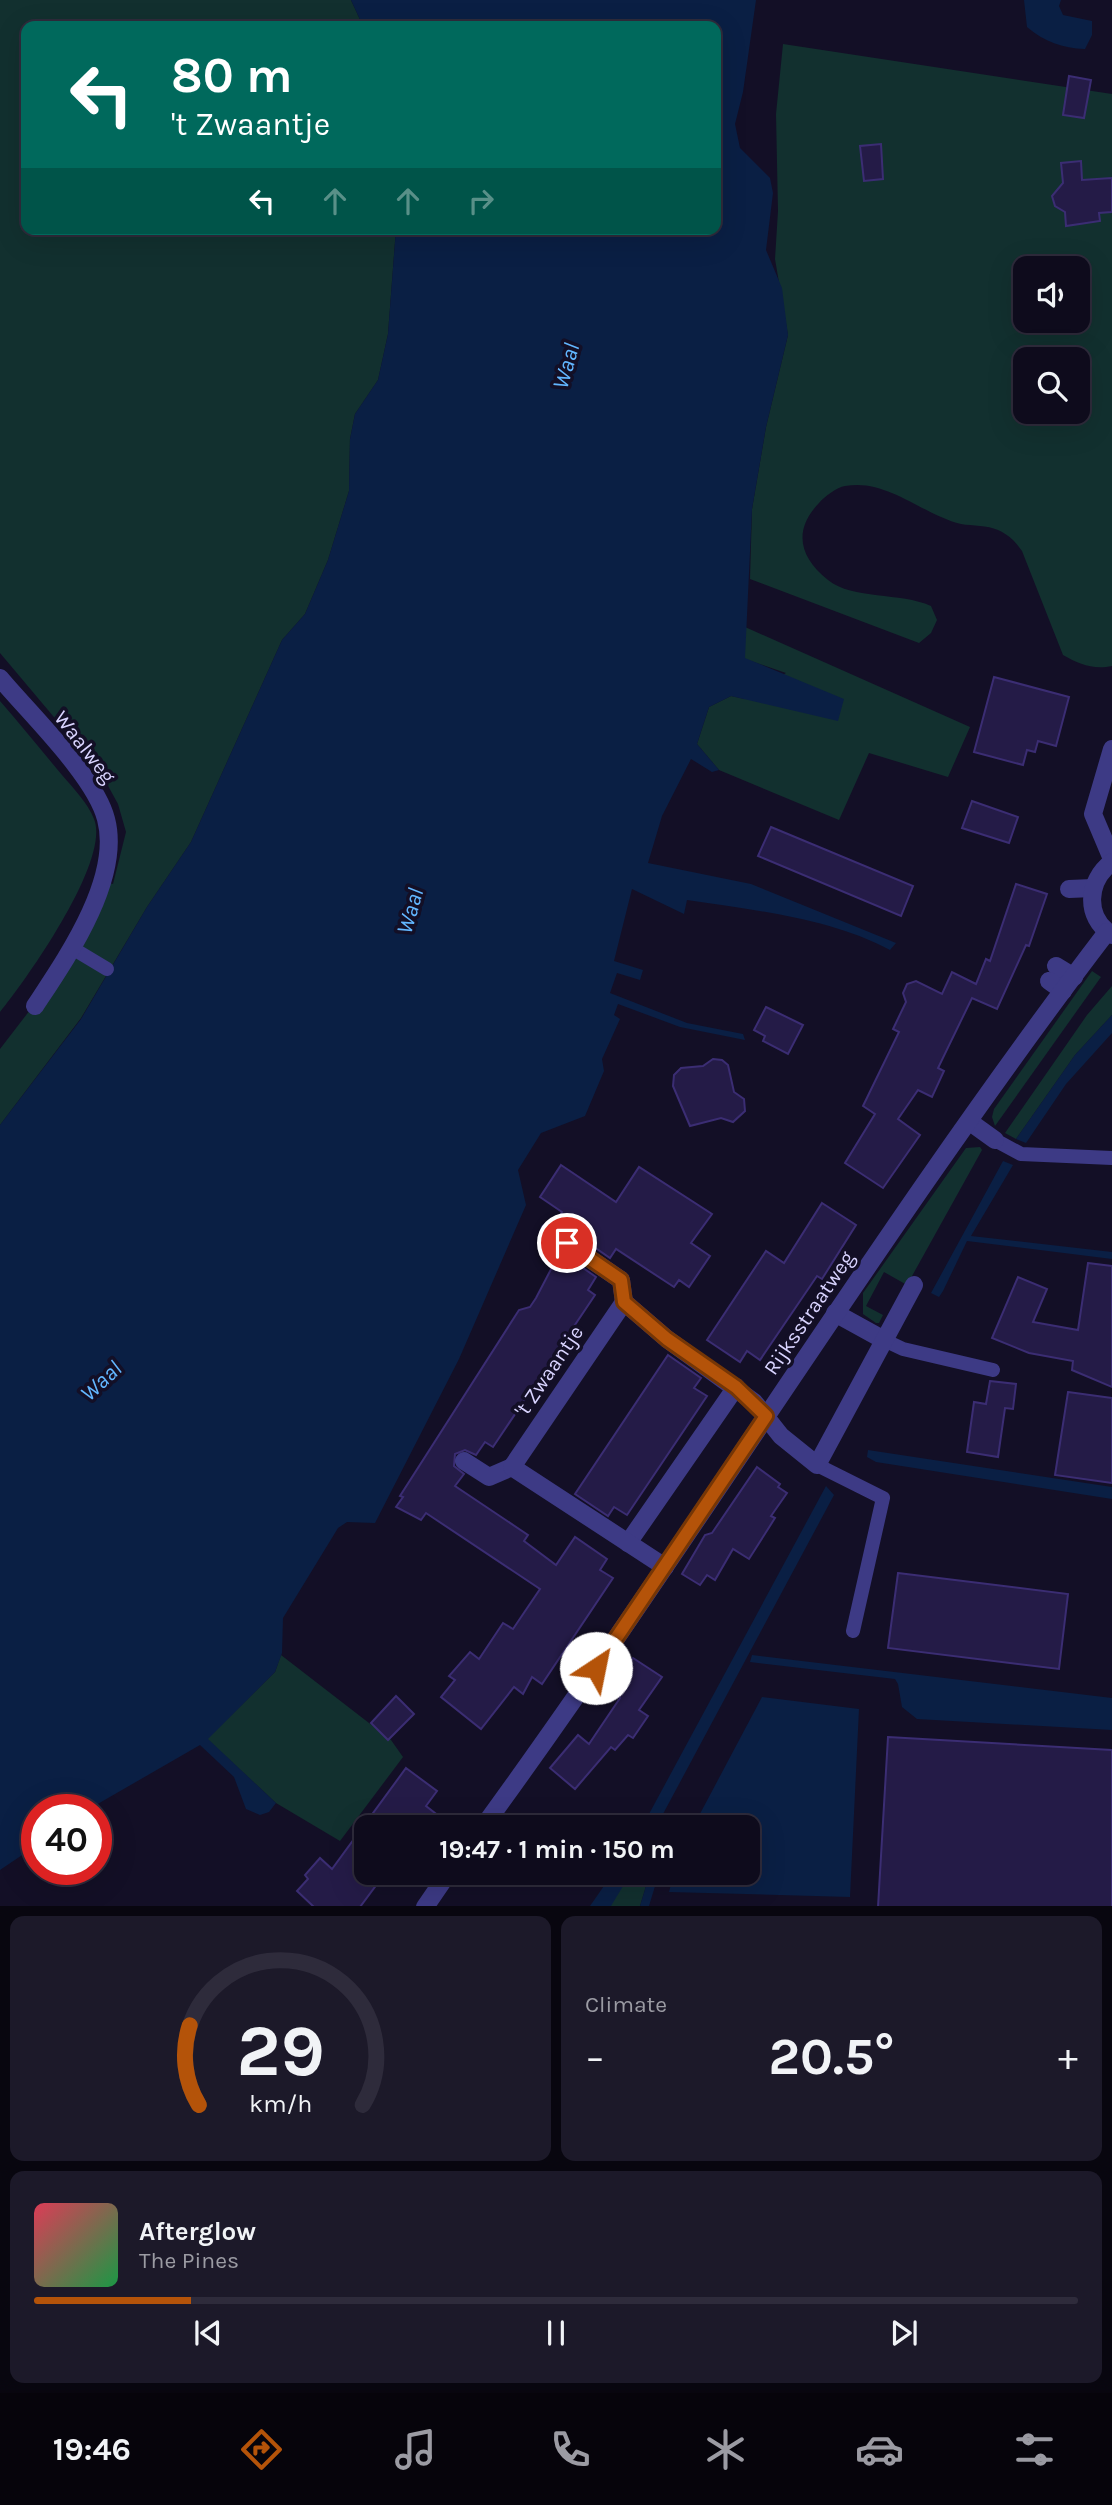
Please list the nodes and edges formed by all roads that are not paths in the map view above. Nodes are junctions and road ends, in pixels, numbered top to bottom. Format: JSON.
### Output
{"nodes":[{"id":1,"x":0,"y":678,"type":"edge"},
{"id":2,"x":1112,"y":748,"type":"edge"},
{"id":3,"x":1112,"y":861,"type":"edge"},
{"id":4,"x":1093,"y":888,"type":"junction"},
{"id":5,"x":1069,"y":889,"type":"dead end"},
{"id":6,"x":1110,"y":934,"type":"edge"},
{"id":7,"x":72,"y":948,"type":"junction"},
{"id":8,"x":107,"y":969,"type":"dead end"},
{"id":9,"x":35,"y":1006,"type":"dead end"},
{"id":10,"x":970,"y":1122,"type":"junction"},
{"id":11,"x":995,"y":1140,"type":"joint"},
{"id":12,"x":1112,"y":1158,"type":"edge"},
{"id":13,"x":549,"y":1231,"type":"dead end"},
{"id":14,"x":914,"y":1285,"type":"dead end"},
{"id":15,"x":624,"y":1302,"type":"junction"},
{"id":16,"x":835,"y":1313,"type":"junction"},
{"id":17,"x":884,"y":1340,"type":"junction"},
{"id":18,"x":993,"y":1370,"type":"dead end"},
{"id":19,"x":736,"y":1387,"type":"junction"},
{"id":20,"x":766,"y":1416,"type":"junction"},
{"id":21,"x":464,"y":1461,"type":"dead end"},
{"id":22,"x":817,"y":1465,"type":"junction"},
{"id":23,"x":512,"y":1467,"type":"junction"},
{"id":24,"x":628,"y":1543,"type":"junction"},
{"id":25,"x":665,"y":1567,"type":"junction"},
{"id":26,"x":853,"y":1631,"type":"dead end"},
{"id":27,"x":491,"y":1815,"type":"edge"},
{"id":28,"x":440,"y":1885,"type":"edge"},
{"id":29,"x":425,"y":1906,"type":"edge"}],
"edges":[{"from":1,"to":7,"type":"street","name":"Waalweg"},
{"from":2,"to":3,"type":"street"},
{"from":3,"to":4,"type":"street"},
{"from":4,"to":5,"type":"street"},
{"from":4,"to":6,"type":"street"},
{"from":6,"to":10,"type":"street","name":"Rijksstraatweg"},
{"from":7,"to":8,"type":"lane"},
{"from":7,"to":9,"type":"street","name":"Waalweg"},
{"from":10,"to":11,"type":"street"},
{"from":10,"to":16,"type":"street","name":"Rijksstraatweg"},
{"from":11,"to":12,"type":"lane"},
{"from":13,"to":15,"type":"street"},
{"from":14,"to":17,"type":"street"},
{"from":15,"to":19,"type":"street"},
{"from":15,"to":23,"type":"street","name":"'t Zwaantje"},
{"from":16,"to":17,"type":"street"},
{"from":16,"to":20,"type":"street","name":"Rijksstraatweg"},
{"from":17,"to":18,"type":"lane"},
{"from":17,"to":22,"type":"street"},
{"from":19,"to":20,"type":"street"},
{"from":19,"to":24,"type":"street"},
{"from":20,"to":22,"type":"street"},
{"from":20,"to":25,"type":"street","name":"Rijksstraatweg"},
{"from":21,"to":23,"type":"street"},
{"from":22,"to":26,"type":"lane"},
{"from":23,"to":24,"type":"street"},
{"from":24,"to":25,"type":"street"},
{"from":25,"to":27,"type":"street","name":"Rijksstraatweg"},
{"from":28,"to":29,"type":"street"}]}
